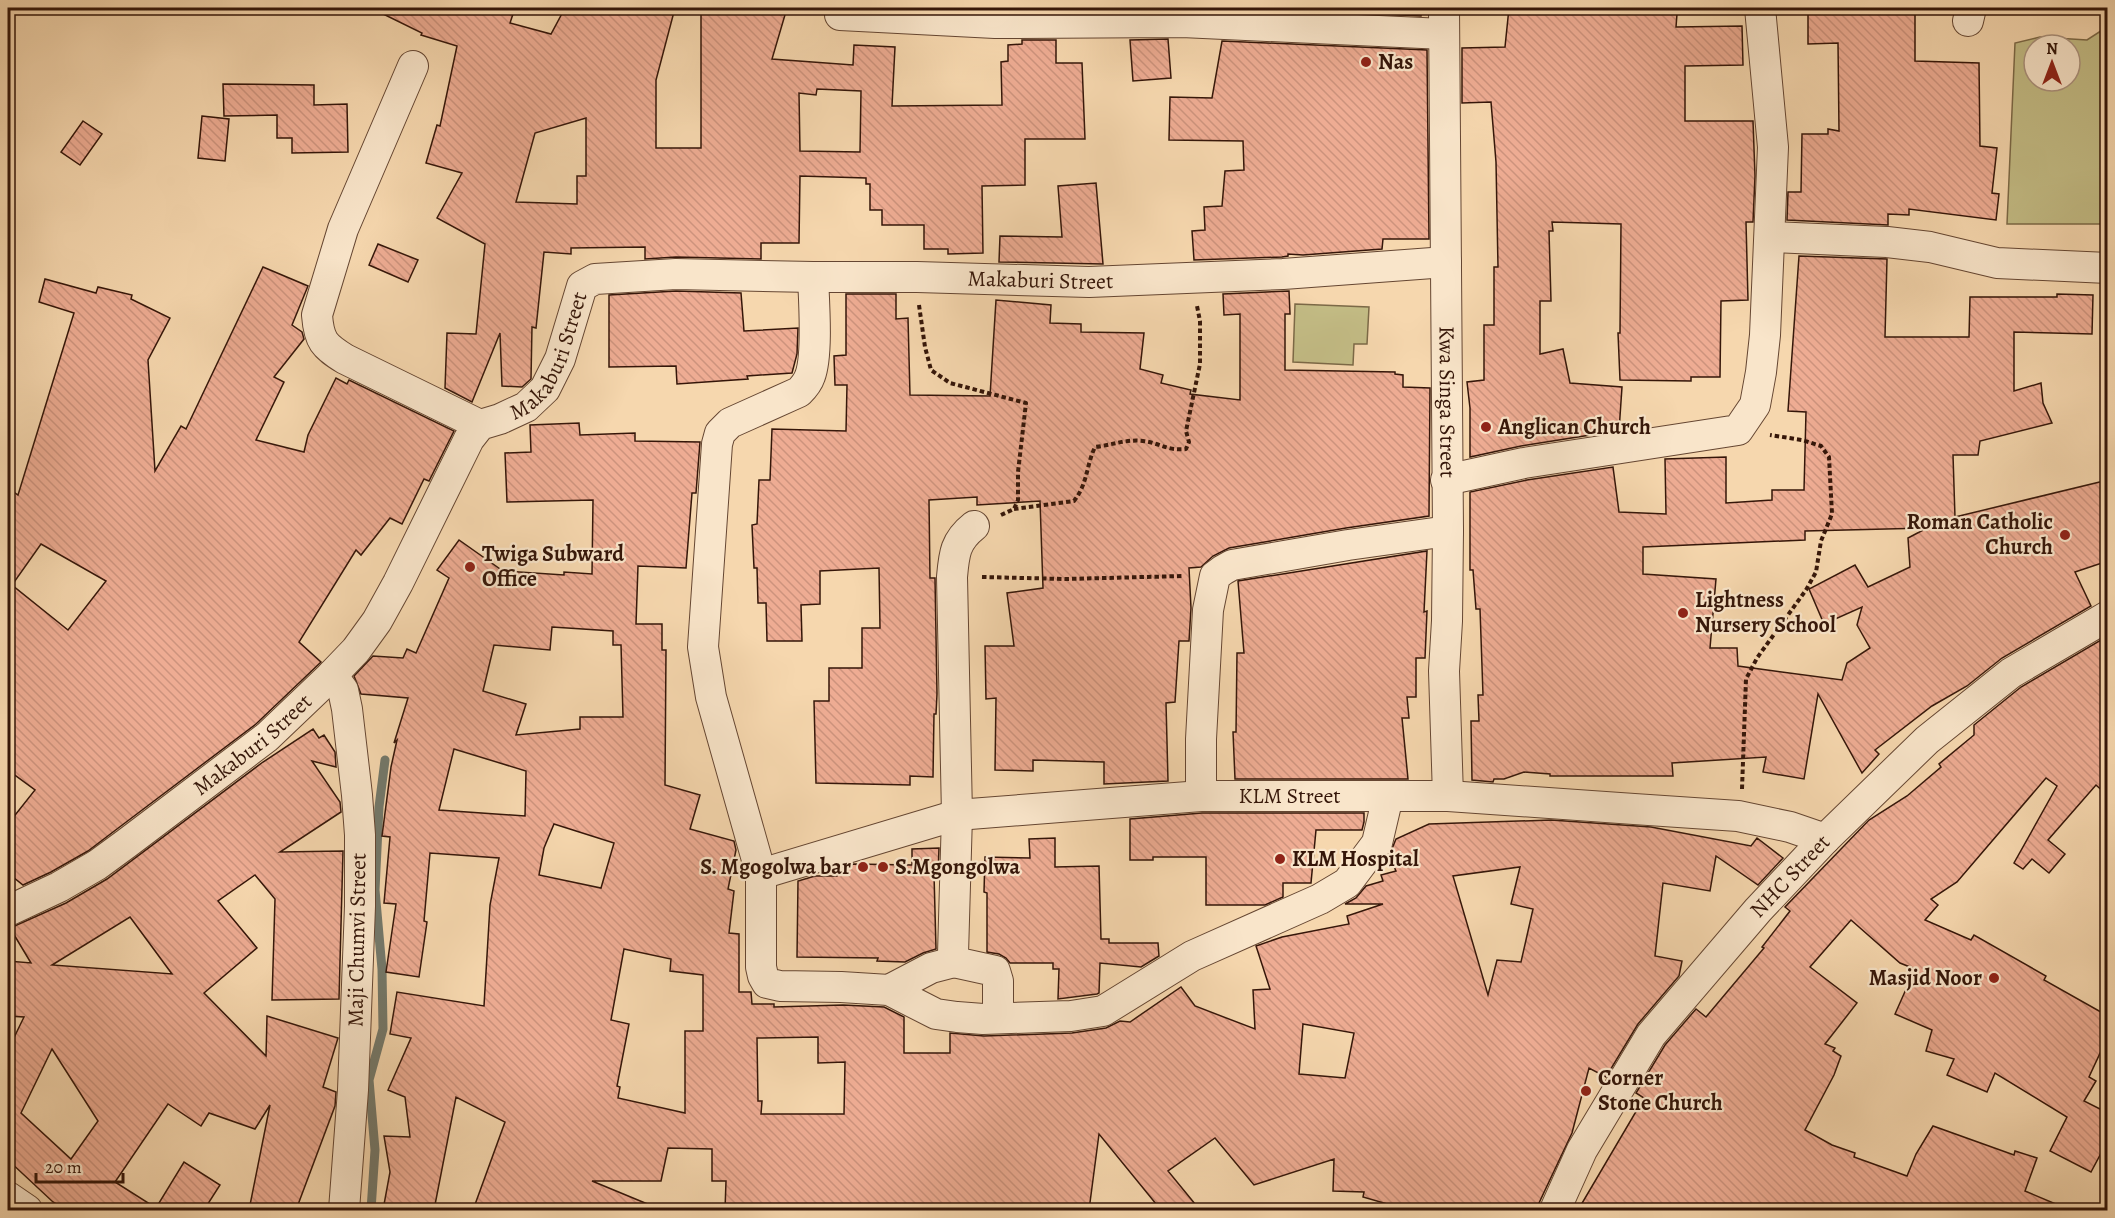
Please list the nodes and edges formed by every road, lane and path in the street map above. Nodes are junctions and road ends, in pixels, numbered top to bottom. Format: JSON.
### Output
{"nodes":[{"id":1,"x":1760,"y":8,"type":"edge"},
{"id":2,"x":840,"y":15,"type":"dead end"},
{"id":3,"x":1182,"y":15,"type":"edge"},
{"id":4,"x":1444,"y":21,"type":"edge"},
{"id":5,"x":413,"y":66,"type":"dead end"},
{"id":6,"x":1770,"y":237,"type":"junction"},
{"id":7,"x":1446,"y":262,"type":"junction"},
{"id":8,"x":2108,"y":268,"type":"edge"},
{"id":9,"x":813,"y":277,"type":"junction"},
{"id":10,"x":917,"y":277,"type":"junction"},
{"id":11,"x":1193,"y":279,"type":"junction"},
{"id":12,"x":480,"y":425,"type":"junction"},
{"id":13,"x":1738,"y":430,"type":"junction"},
{"id":14,"x":1446,"y":480,"type":"junction"},
{"id":15,"x":1014,"y":509,"type":"junction"},
{"id":16,"x":974,"y":526,"type":"joint"},
{"id":17,"x":1448,"y":531,"type":"junction"},
{"id":18,"x":1215,"y":576,"type":"junction"},
{"id":19,"x":952,"y":577,"type":"junction"},
{"id":20,"x":2108,"y":616,"type":"edge"},
{"id":21,"x":332,"y":675,"type":"junction"},
{"id":22,"x":1201,"y":796,"type":"junction"},
{"id":23,"x":1388,"y":796,"type":"junction"},
{"id":24,"x":1448,"y":796,"type":"junction"},
{"id":25,"x":957,"y":815,"type":"junction"},
{"id":26,"x":1738,"y":816,"type":"junction"},
{"id":27,"x":1825,"y":839,"type":"junction"},
{"id":28,"x":761,"y":874,"type":"junction"},
{"id":29,"x":8,"y":911,"type":"edge"},
{"id":30,"x":954,"y":962,"type":"junction"},
{"id":31,"x":890,"y":990,"type":"junction"},
{"id":32,"x":998,"y":1018,"type":"junction"},
{"id":33,"x":8,"y":1197,"type":"edge"},
{"id":34,"x":27,"y":1210,"type":"edge"},
{"id":35,"x":344,"y":1210,"type":"edge"},
{"id":36,"x":1555,"y":1210,"type":"edge"}],
"edges":[{"from":1,"to":6,"type":"street"},
{"from":2,"to":3,"type":"street"},
{"from":3,"to":4,"type":"street"},
{"from":4,"to":7,"type":"street","name":"Kwa Singa Street"},
{"from":5,"to":12,"type":"street"},
{"from":6,"to":8,"type":"street"},
{"from":6,"to":13,"type":"street"},
{"from":7,"to":11,"type":"street","name":"Makaburi Street"},
{"from":7,"to":14,"type":"street","name":"Kwa Singa Street"},
{"from":9,"to":10,"type":"street","name":"Makaburi Street"},
{"from":9,"to":12,"type":"street","name":"Makaburi Street"},
{"from":9,"to":28,"type":"street"},
{"from":10,"to":11,"type":"street","name":"Makaburi Street"},
{"from":10,"to":15,"type":"path"},
{"from":11,"to":15,"type":"path"},
{"from":12,"to":21,"type":"street","name":"Makaburi Street"},
{"from":13,"to":14,"type":"street"},
{"from":13,"to":26,"type":"path"},
{"from":14,"to":17,"type":"street","name":"Kwa Singa Street"},
{"from":15,"to":16,"type":"path"},
{"from":16,"to":19,"type":"street"},
{"from":17,"to":18,"type":"street"},
{"from":17,"to":24,"type":"street","name":"Kwa Singa Street"},
{"from":18,"to":19,"type":"path"},
{"from":18,"to":22,"type":"street"},
{"from":19,"to":25,"type":"street"},
{"from":20,"to":27,"type":"street","name":"NHC Street"},
{"from":21,"to":29,"type":"street","name":"Makaburi Street"},
{"from":21,"to":35,"type":"street","name":"Maji Chumvi Street"},
{"from":22,"to":23,"type":"street","name":"KLM Street"},
{"from":22,"to":25,"type":"street","name":"KLM Street"},
{"from":23,"to":24,"type":"street","name":"KLM Street"},
{"from":23,"to":32,"type":"street"},
{"from":24,"to":26,"type":"street","name":"KLM Street"},
{"from":25,"to":28,"type":"street","name":"KLM Street"},
{"from":25,"to":30,"type":"street"},
{"from":26,"to":27,"type":"street","name":"KLM Street"},
{"from":27,"to":36,"type":"street","name":"NHC Street"},
{"from":28,"to":31,"type":"street"},
{"from":30,"to":31,"type":"street"},
{"from":30,"to":32,"type":"street"},
{"from":31,"to":32,"type":"street"},
{"from":33,"to":34,"type":"street"}]}
